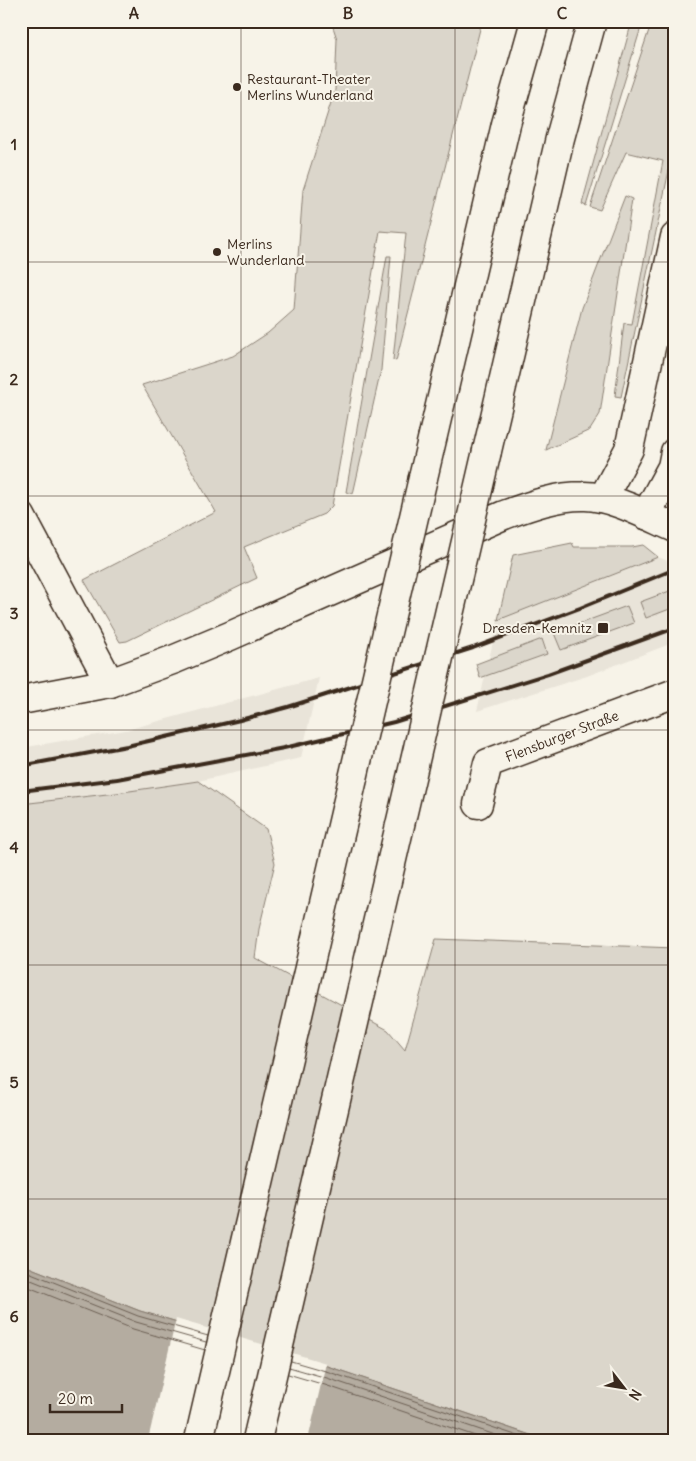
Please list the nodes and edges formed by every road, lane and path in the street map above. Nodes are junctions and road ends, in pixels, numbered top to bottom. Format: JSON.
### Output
{"nodes":[{"id":1,"x":535,"y":21,"type":"edge"},
{"id":2,"x":592,"y":21,"type":"edge"},
{"id":3,"x":675,"y":237,"type":"edge"},
{"id":4,"x":675,"y":452,"type":"edge"},
{"id":5,"x":603,"y":498,"type":"junction"},
{"id":6,"x":646,"y":515,"type":"junction"},
{"id":7,"x":21,"y":516,"type":"edge"},
{"id":8,"x":675,"y":528,"type":"edge"},
{"id":9,"x":110,"y":683,"type":"junction"},
{"id":10,"x":675,"y":693,"type":"edge"},
{"id":11,"x":21,"y":700,"type":"edge"},
{"id":12,"x":478,"y":804,"type":"dead end"},
{"id":13,"x":199,"y":1440,"type":"edge"},
{"id":14,"x":257,"y":1440,"type":"edge"}],
"edges":[{"from":1,"to":13,"type":"main road","bridge":true},
{"from":2,"to":14,"type":"main road","bridge":true},
{"from":3,"to":5,"type":"main road"},
{"from":4,"to":6,"type":"main road"},
{"from":5,"to":6,"type":"main road"},
{"from":5,"to":9,"type":"main road"},
{"from":6,"to":8,"type":"main road"},
{"from":7,"to":9,"type":"main road"},
{"from":9,"to":11,"type":"main road"},
{"from":10,"to":12,"type":"main road","name":"Flensburger Straße"}]}
